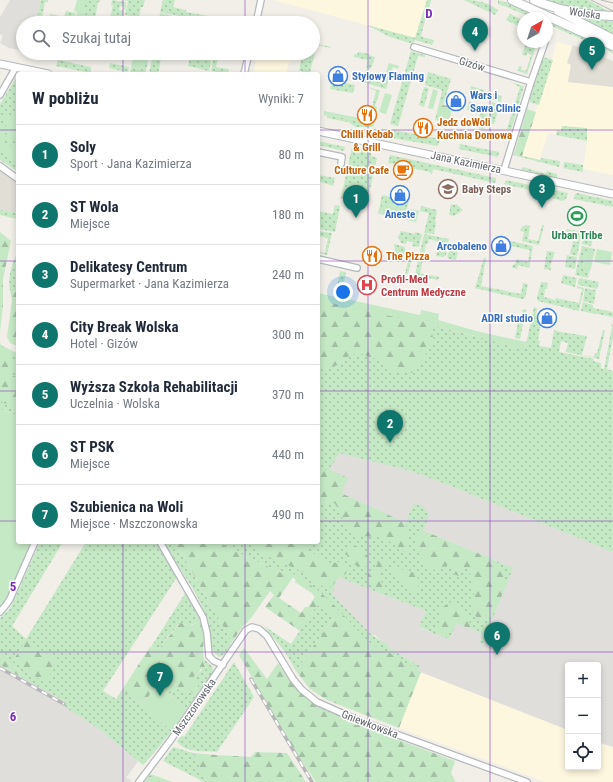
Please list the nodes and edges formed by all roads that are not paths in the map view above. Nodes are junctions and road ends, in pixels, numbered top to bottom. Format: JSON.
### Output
{"nodes":[{"id":1,"x":262,"y":0,"type":"edge"},
{"id":2,"x":512,"y":0,"type":"edge"},
{"id":3,"x":534,"y":0,"type":"edge"},
{"id":4,"x":552,"y":7,"type":"junction"},
{"id":5,"x":258,"y":16,"type":"edge"},
{"id":6,"x":613,"y":16,"type":"edge"},
{"id":7,"x":613,"y":39,"type":"edge"},
{"id":8,"x":613,"y":46,"type":"edge"},
{"id":9,"x":414,"y":47,"type":"dead end"},
{"id":10,"x":543,"y":48,"type":"edge"},
{"id":11,"x":247,"y":60,"type":"edge"},
{"id":12,"x":0,"y":64,"type":"edge"},
{"id":13,"x":16,"y":67,"type":"junction"},
{"id":14,"x":39,"y":72,"type":"edge"},
{"id":15,"x":244,"y":72,"type":"edge"},
{"id":16,"x":531,"y":82,"type":"junction"},
{"id":17,"x":0,"y":95,"type":"edge"},
{"id":18,"x":320,"y":131,"type":"edge"},
{"id":19,"x":320,"y":152,"type":"edge"},
{"id":20,"x":341,"y":164,"type":"dead end"},
{"id":21,"x":0,"y":166,"type":"edge"},
{"id":22,"x":504,"y":170,"type":"junction"},
{"id":23,"x":16,"y":178,"type":"edge"},
{"id":24,"x":613,"y":194,"type":"edge"},
{"id":25,"x":320,"y":259,"type":"edge"},
{"id":26,"x":357,"y":268,"type":"dead end"},
{"id":27,"x":34,"y":544,"type":"edge"},
{"id":28,"x":161,"y":544,"type":"edge"},
{"id":29,"x":0,"y":612,"type":"edge"},
{"id":30,"x":246,"y":630,"type":"joint"},
{"id":31,"x":223,"y":665,"type":"junction"},
{"id":32,"x":139,"y":782,"type":"edge"},
{"id":33,"x":527,"y":782,"type":"edge"}],
"edges":[{"from":1,"to":5,"type":"street"},
{"from":2,"to":8,"type":"main road","name":"Wolska"},
{"from":3,"to":4,"type":"main road","name":"Wolska"},
{"from":4,"to":6,"type":"main road","name":"Wolska"},
{"from":4,"to":7,"type":"main road"},
{"from":9,"to":16,"type":"street","name":"Gizów"},
{"from":10,"to":16,"type":"street"},
{"from":11,"to":15,"type":"street"},
{"from":12,"to":13,"type":"street"},
{"from":13,"to":14,"type":"street"},
{"from":13,"to":17,"type":"street"},
{"from":16,"to":22,"type":"street"},
{"from":18,"to":22,"type":"street","name":"Jana Kazimierza"},
{"from":19,"to":20,"type":"street"},
{"from":21,"to":23,"type":"street"},
{"from":22,"to":24,"type":"street","name":"Jana Kazimierza"},
{"from":25,"to":26,"type":"street"},
{"from":27,"to":29,"type":"street"},
{"from":28,"to":31,"type":"street"},
{"from":30,"to":31,"type":"street","name":"Mszczonowska"},
{"from":30,"to":33,"type":"street","name":"Gniewkowska"},
{"from":31,"to":32,"type":"street","name":"Mszczonowska"}]}
